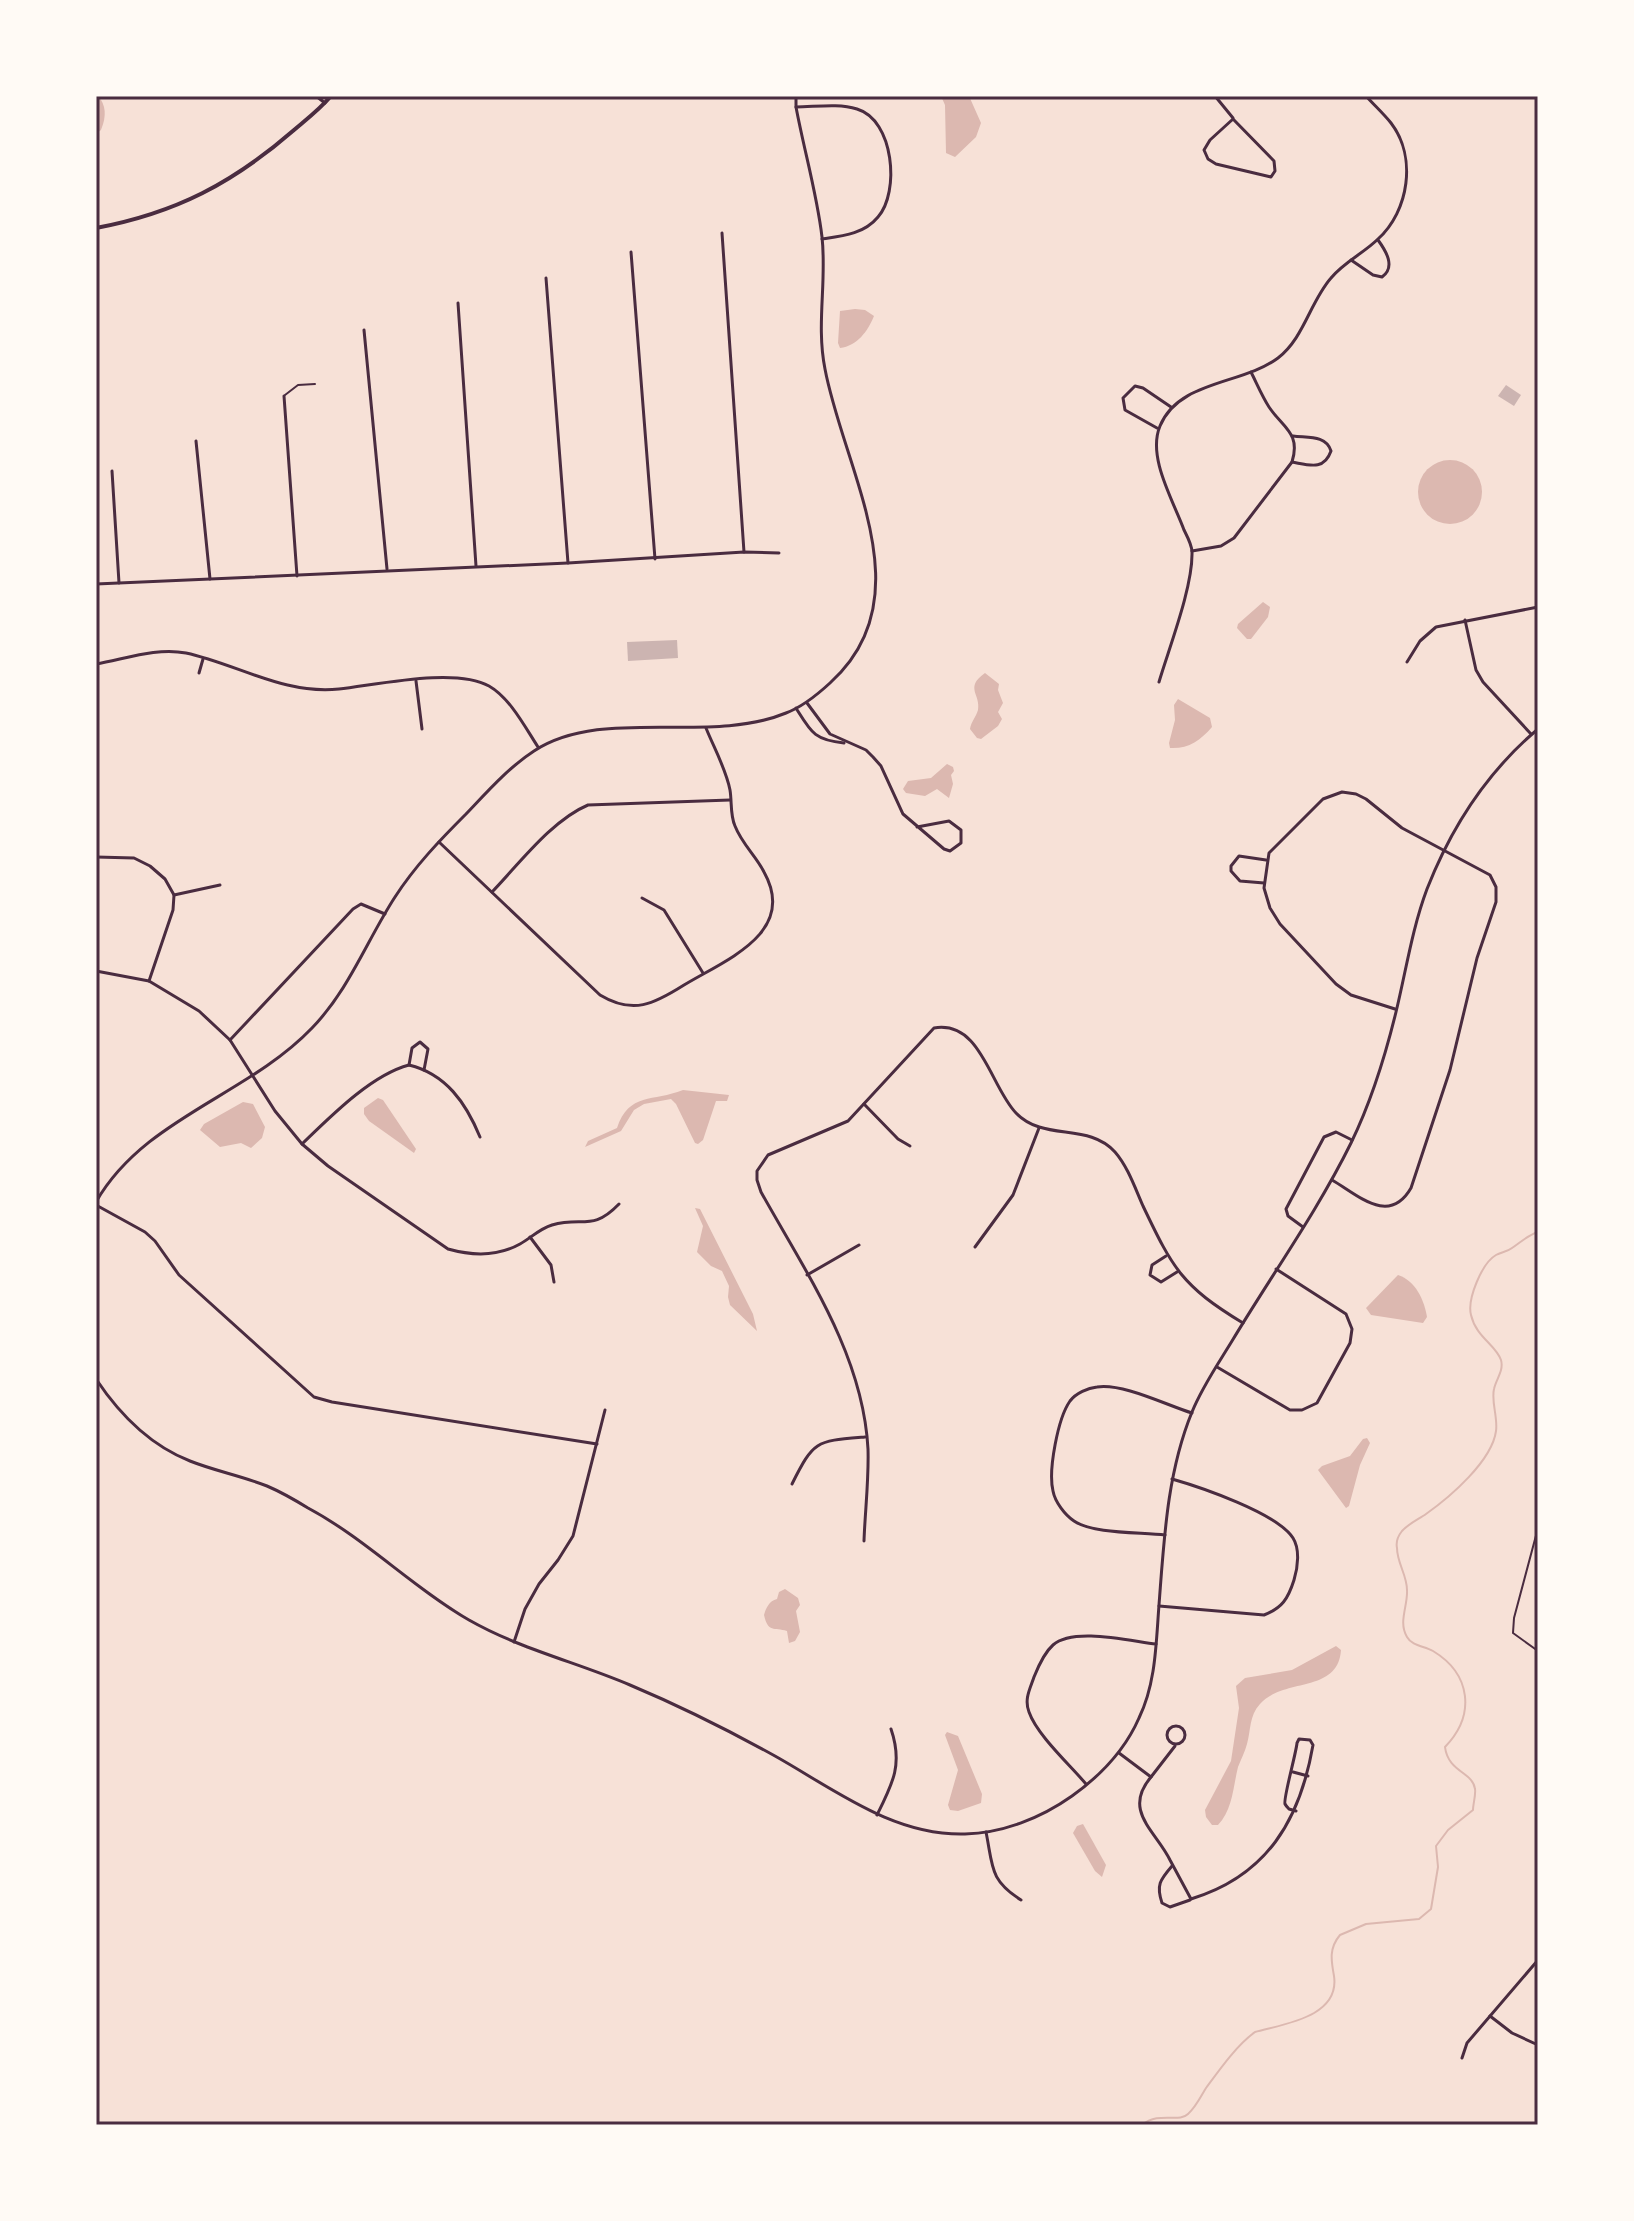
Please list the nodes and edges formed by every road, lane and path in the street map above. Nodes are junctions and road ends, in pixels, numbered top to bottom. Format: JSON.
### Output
{"nodes":[{"id":1,"x":316,"y":96,"type":"edge"},
{"id":2,"x":331,"y":96,"type":"edge"},
{"id":3,"x":796,"y":96,"type":"edge"},
{"id":4,"x":1215,"y":96,"type":"edge"},
{"id":5,"x":1366,"y":96,"type":"edge"},
{"id":6,"x":325,"y":103,"type":"junction"},
{"id":7,"x":796,"y":107,"type":"junction"},
{"id":8,"x":1233,"y":119,"type":"junction"},
{"id":9,"x":96,"y":228,"type":"edge"},
{"id":10,"x":722,"y":233,"type":"dead end"},
{"id":11,"x":822,"y":239,"type":"junction"},
{"id":12,"x":1378,"y":240,"type":"junction"},
{"id":13,"x":631,"y":252,"type":"dead end"},
{"id":14,"x":1351,"y":260,"type":"junction"},
{"id":15,"x":546,"y":278,"type":"dead end"},
{"id":16,"x":458,"y":303,"type":"dead end"},
{"id":17,"x":364,"y":330,"type":"dead end"},
{"id":18,"x":1251,"y":372,"type":"junction"},
{"id":19,"x":315,"y":384,"type":"dead end"},
{"id":20,"x":284,"y":396,"type":"joint"},
{"id":21,"x":1171,"y":407,"type":"junction"},
{"id":22,"x":1158,"y":429,"type":"junction"},
{"id":23,"x":1293,"y":436,"type":"junction"},
{"id":24,"x":196,"y":441,"type":"dead end"},
{"id":25,"x":1292,"y":462,"type":"junction"},
{"id":26,"x":112,"y":471,"type":"dead end"},
{"id":27,"x":1192,"y":551,"type":"junction"},
{"id":28,"x":744,"y":552,"type":"junction"},
{"id":29,"x":779,"y":553,"type":"dead end"},
{"id":30,"x":655,"y":559,"type":"junction"},
{"id":31,"x":568,"y":563,"type":"junction"},
{"id":32,"x":476,"y":566,"type":"junction"},
{"id":33,"x":387,"y":570,"type":"junction"},
{"id":34,"x":297,"y":576,"type":"junction"},
{"id":35,"x":210,"y":579,"type":"junction"},
{"id":36,"x":119,"y":583,"type":"junction"},
{"id":37,"x":96,"y":584,"type":"edge"},
{"id":38,"x":1538,"y":607,"type":"edge"},
{"id":39,"x":1465,"y":620,"type":"junction"},
{"id":40,"x":203,"y":659,"type":"junction"},
{"id":41,"x":1407,"y":662,"type":"dead end"},
{"id":42,"x":96,"y":664,"type":"edge"},
{"id":43,"x":199,"y":673,"type":"dead end"},
{"id":44,"x":416,"y":680,"type":"junction"},
{"id":45,"x":1159,"y":682,"type":"dead end"},
{"id":46,"x":806,"y":702,"type":"junction"},
{"id":47,"x":796,"y":708,"type":"junction"},
{"id":48,"x":706,"y":728,"type":"junction"},
{"id":49,"x":422,"y":729,"type":"dead end"},
{"id":50,"x":1538,"y":729,"type":"edge"},
{"id":51,"x":1531,"y":734,"type":"junction"},
{"id":52,"x":846,"y":743,"type":"junction"},
{"id":53,"x":539,"y":748,"type":"junction"},
{"id":54,"x":731,"y":800,"type":"junction"},
{"id":55,"x":917,"y":827,"type":"junction"},
{"id":56,"x":439,"y":842,"type":"junction"},
{"id":57,"x":1445,"y":850,"type":"junction"},
{"id":58,"x":96,"y":857,"type":"edge"},
{"id":59,"x":1267,"y":861,"type":"junction"},
{"id":60,"x":1264,"y":883,"type":"junction"},
{"id":61,"x":220,"y":885,"type":"dead end"},
{"id":62,"x":492,"y":892,"type":"junction"},
{"id":63,"x":174,"y":895,"type":"junction"},
{"id":64,"x":642,"y":898,"type":"dead end"},
{"id":65,"x":385,"y":914,"type":"junction"},
{"id":66,"x":96,"y":971,"type":"edge"},
{"id":67,"x":703,"y":973,"type":"junction"},
{"id":68,"x":149,"y":981,"type":"junction"},
{"id":69,"x":1396,"y":1009,"type":"junction"},
{"id":70,"x":230,"y":1040,"type":"junction"},
{"id":71,"x":409,"y":1065,"type":"junction"},
{"id":72,"x":424,"y":1070,"type":"junction"},
{"id":73,"x":254,"y":1075,"type":"junction"},
{"id":74,"x":864,"y":1104,"type":"junction"},
{"id":75,"x":1039,"y":1127,"type":"junction"},
{"id":76,"x":480,"y":1137,"type":"dead end"},
{"id":77,"x":1352,"y":1140,"type":"junction"},
{"id":78,"x":302,"y":1144,"type":"junction"},
{"id":79,"x":910,"y":1146,"type":"dead end"},
{"id":80,"x":1332,"y":1180,"type":"junction"},
{"id":81,"x":96,"y":1203,"type":"edge"},
{"id":82,"x":619,"y":1204,"type":"dead end"},
{"id":83,"x":1303,"y":1227,"type":"junction"},
{"id":84,"x":529,"y":1237,"type":"junction"},
{"id":85,"x":859,"y":1245,"type":"dead end"},
{"id":86,"x":975,"y":1247,"type":"dead end"},
{"id":87,"x":1167,"y":1256,"type":"junction"},
{"id":88,"x":1276,"y":1269,"type":"junction"},
{"id":89,"x":1177,"y":1272,"type":"junction"},
{"id":90,"x":807,"y":1275,"type":"junction"},
{"id":91,"x":554,"y":1282,"type":"dead end"},
{"id":92,"x":1243,"y":1323,"type":"junction"},
{"id":93,"x":1217,"y":1367,"type":"junction"},
{"id":94,"x":96,"y":1379,"type":"edge"},
{"id":95,"x":605,"y":1410,"type":"dead end"},
{"id":96,"x":1192,"y":1413,"type":"junction"},
{"id":97,"x":866,"y":1437,"type":"junction"},
{"id":98,"x":597,"y":1444,"type":"junction"},
{"id":99,"x":1172,"y":1479,"type":"junction"},
{"id":100,"x":792,"y":1484,"type":"dead end"},
{"id":101,"x":1538,"y":1528,"type":"edge"},
{"id":102,"x":1165,"y":1535,"type":"junction"},
{"id":103,"x":864,"y":1541,"type":"dead end"},
{"id":104,"x":1159,"y":1606,"type":"junction"},
{"id":105,"x":514,"y":1642,"type":"junction"},
{"id":106,"x":1156,"y":1644,"type":"junction"},
{"id":107,"x":1538,"y":1651,"type":"edge"},
{"id":108,"x":891,"y":1729,"type":"dead end"},
{"id":109,"x":1175,"y":1746,"type":"junction"},
{"id":110,"x":1119,"y":1753,"type":"junction"},
{"id":111,"x":1293,"y":1772,"type":"junction"},
{"id":112,"x":1308,"y":1776,"type":"junction"},
{"id":113,"x":1151,"y":1777,"type":"junction"},
{"id":114,"x":1087,"y":1785,"type":"junction"},
{"id":115,"x":1296,"y":1811,"type":"junction"},
{"id":116,"x":877,"y":1815,"type":"junction"},
{"id":117,"x":986,"y":1832,"type":"junction"},
{"id":118,"x":1172,"y":1866,"type":"junction"},
{"id":119,"x":1191,"y":1899,"type":"junction"},
{"id":120,"x":1021,"y":1900,"type":"dead end"},
{"id":121,"x":1538,"y":1960,"type":"edge"},
{"id":122,"x":1490,"y":2016,"type":"junction"},
{"id":123,"x":1538,"y":2045,"type":"edge"},
{"id":124,"x":1462,"y":2058,"type":"dead end"}],
"edges":[{"from":1,"to":6,"type":"street"},
{"from":2,"to":6,"type":"main road"},
{"from":3,"to":7,"type":"street"},
{"from":4,"to":8,"type":"street"},
{"from":5,"to":12,"type":"street"},
{"from":6,"to":9,"type":"main road"},
{"from":7,"to":11,"type":"street"},
{"from":7,"to":11,"type":"street"},
{"from":8,"to":8,"type":"street"},
{"from":10,"to":28,"type":"street"},
{"from":11,"to":46,"type":"street"},
{"from":12,"to":14,"type":"street"},
{"from":12,"to":14,"type":"street"},
{"from":13,"to":30,"type":"street"},
{"from":14,"to":18,"type":"street"},
{"from":15,"to":31,"type":"street"},
{"from":16,"to":32,"type":"street"},
{"from":17,"to":33,"type":"street"},
{"from":18,"to":21,"type":"street"},
{"from":18,"to":23,"type":"street"},
{"from":19,"to":20,"type":"lane"},
{"from":20,"to":34,"type":"street"},
{"from":21,"to":22,"type":"street"},
{"from":21,"to":22,"type":"street"},
{"from":22,"to":27,"type":"street"},
{"from":23,"to":25,"type":"street"},
{"from":23,"to":25,"type":"street"},
{"from":24,"to":35,"type":"street"},
{"from":25,"to":27,"type":"street"},
{"from":26,"to":36,"type":"street"},
{"from":27,"to":45,"type":"street"},
{"from":28,"to":29,"type":"street"},
{"from":28,"to":30,"type":"street"},
{"from":30,"to":31,"type":"street"},
{"from":31,"to":32,"type":"street"},
{"from":32,"to":33,"type":"street"},
{"from":33,"to":34,"type":"street"},
{"from":34,"to":35,"type":"street"},
{"from":35,"to":36,"type":"street"},
{"from":36,"to":37,"type":"street"},
{"from":38,"to":39,"type":"street"},
{"from":39,"to":41,"type":"street"},
{"from":39,"to":51,"type":"street"},
{"from":40,"to":42,"type":"street"},
{"from":40,"to":43,"type":"street"},
{"from":40,"to":44,"type":"street"},
{"from":44,"to":49,"type":"street"},
{"from":44,"to":53,"type":"street"},
{"from":46,"to":47,"type":"street"},
{"from":46,"to":52,"type":"street"},
{"from":47,"to":48,"type":"street"},
{"from":47,"to":52,"type":"street"},
{"from":48,"to":53,"type":"street"},
{"from":48,"to":54,"type":"street"},
{"from":50,"to":51,"type":"street"},
{"from":51,"to":57,"type":"street"},
{"from":52,"to":55,"type":"street"},
{"from":53,"to":56,"type":"street"},
{"from":54,"to":62,"type":"street"},
{"from":54,"to":67,"type":"street"},
{"from":55,"to":55,"type":"street"},
{"from":56,"to":62,"type":"street"},
{"from":56,"to":65,"type":"street"},
{"from":57,"to":59,"type":"street"},
{"from":57,"to":69,"type":"street"},
{"from":57,"to":80,"type":"street"},
{"from":58,"to":63,"type":"street"},
{"from":59,"to":60,"type":"street"},
{"from":59,"to":60,"type":"street"},
{"from":60,"to":69,"type":"street"},
{"from":61,"to":63,"type":"street"},
{"from":62,"to":67,"type":"street"},
{"from":63,"to":68,"type":"street"},
{"from":64,"to":67,"type":"street"},
{"from":65,"to":70,"type":"street"},
{"from":65,"to":73,"type":"street"},
{"from":66,"to":68,"type":"street"},
{"from":68,"to":70,"type":"street"},
{"from":69,"to":77,"type":"street"},
{"from":70,"to":73,"type":"street"},
{"from":71,"to":72,"type":"street"},
{"from":71,"to":72,"type":"street"},
{"from":71,"to":78,"type":"street"},
{"from":72,"to":76,"type":"street"},
{"from":73,"to":78,"type":"street"},
{"from":73,"to":81,"type":"street"},
{"from":74,"to":75,"type":"street"},
{"from":74,"to":79,"type":"street"},
{"from":74,"to":90,"type":"street"},
{"from":75,"to":86,"type":"street"},
{"from":75,"to":87,"type":"street"},
{"from":77,"to":80,"type":"street"},
{"from":77,"to":83,"type":"street"},
{"from":78,"to":84,"type":"street"},
{"from":80,"to":83,"type":"street"},
{"from":81,"to":98,"type":"street"},
{"from":82,"to":84,"type":"street"},
{"from":83,"to":88,"type":"street"},
{"from":84,"to":91,"type":"street"},
{"from":85,"to":90,"type":"street"},
{"from":87,"to":89,"type":"street"},
{"from":87,"to":89,"type":"street"},
{"from":88,"to":92,"type":"street"},
{"from":88,"to":93,"type":"street"},
{"from":89,"to":92,"type":"street"},
{"from":90,"to":97,"type":"street"},
{"from":92,"to":93,"type":"street"},
{"from":93,"to":96,"type":"street"},
{"from":94,"to":105,"type":"street"},
{"from":95,"to":98,"type":"street"},
{"from":96,"to":99,"type":"street"},
{"from":96,"to":102,"type":"street"},
{"from":97,"to":100,"type":"street"},
{"from":97,"to":103,"type":"street"},
{"from":98,"to":105,"type":"street"},
{"from":99,"to":102,"type":"street"},
{"from":99,"to":104,"type":"street"},
{"from":101,"to":107,"type":"path"},
{"from":102,"to":104,"type":"street"},
{"from":104,"to":106,"type":"street"},
{"from":105,"to":116,"type":"street"},
{"from":106,"to":110,"type":"street"},
{"from":106,"to":114,"type":"street"},
{"from":108,"to":116,"type":"street"},
{"from":109,"to":109,"type":"street"},
{"from":109,"to":113,"type":"street"},
{"from":110,"to":113,"type":"street"},
{"from":110,"to":114,"type":"street"},
{"from":111,"to":112,"type":"street"},
{"from":111,"to":112,"type":"street"},
{"from":111,"to":115,"type":"street"},
{"from":112,"to":115,"type":"street"},
{"from":113,"to":118,"type":"street"},
{"from":114,"to":117,"type":"street"},
{"from":115,"to":119,"type":"street"},
{"from":116,"to":117,"type":"street"},
{"from":117,"to":120,"type":"street"},
{"from":118,"to":119,"type":"street"},
{"from":118,"to":119,"type":"street"},
{"from":121,"to":122,"type":"street"},
{"from":122,"to":123,"type":"street"},
{"from":122,"to":124,"type":"street"}]}
